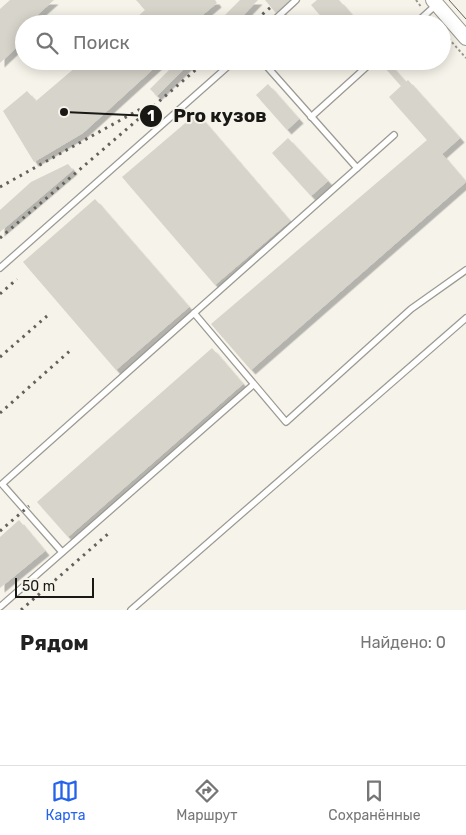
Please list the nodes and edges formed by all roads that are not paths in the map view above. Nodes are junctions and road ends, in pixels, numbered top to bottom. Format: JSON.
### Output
{"nodes":[{"id":1,"x":296,"y":0,"type":"edge"},
{"id":2,"x":435,"y":2,"type":"edge"},
{"id":3,"x":280,"y":15,"type":"edge"},
{"id":4,"x":423,"y":15,"type":"edge"},
{"id":5,"x":446,"y":15,"type":"edge"},
{"id":6,"x":451,"y":21,"type":"edge"},
{"id":7,"x":466,"y":38,"type":"edge"},
{"id":8,"x":224,"y":70,"type":"edge"},
{"id":9,"x":270,"y":70,"type":"edge"},
{"id":10,"x":363,"y":70,"type":"edge"},
{"id":11,"x":311,"y":117,"type":"junction"},
{"id":12,"x":394,"y":135,"type":"dead end"},
{"id":13,"x":357,"y":168,"type":"junction"},
{"id":14,"x":0,"y":268,"type":"edge"},
{"id":15,"x":466,"y":270,"type":"edge"},
{"id":16,"x":194,"y":313,"type":"junction"},
{"id":17,"x":466,"y":318,"type":"edge"},
{"id":18,"x":253,"y":385,"type":"junction"},
{"id":19,"x":62,"y":552,"type":"junction"},
{"id":20,"x":0,"y":607,"type":"edge"},
{"id":21,"x":132,"y":610,"type":"edge"}],
"edges":[{"from":1,"to":3,"type":"lane"},
{"from":2,"to":4,"type":"lane"},
{"from":2,"to":5,"type":"street"},
{"from":6,"to":7,"type":"street"},
{"from":8,"to":14,"type":"lane"},
{"from":9,"to":11,"type":"lane"},
{"from":10,"to":11,"type":"lane"},
{"from":11,"to":13,"type":"lane"},
{"from":12,"to":13,"type":"lane"},
{"from":13,"to":16,"type":"lane"},
{"from":15,"to":18,"type":"lane"},
{"from":16,"to":18,"type":"lane"},
{"from":16,"to":19,"type":"lane"},
{"from":17,"to":21,"type":"lane"},
{"from":18,"to":19,"type":"lane"},
{"from":19,"to":20,"type":"lane"}]}
